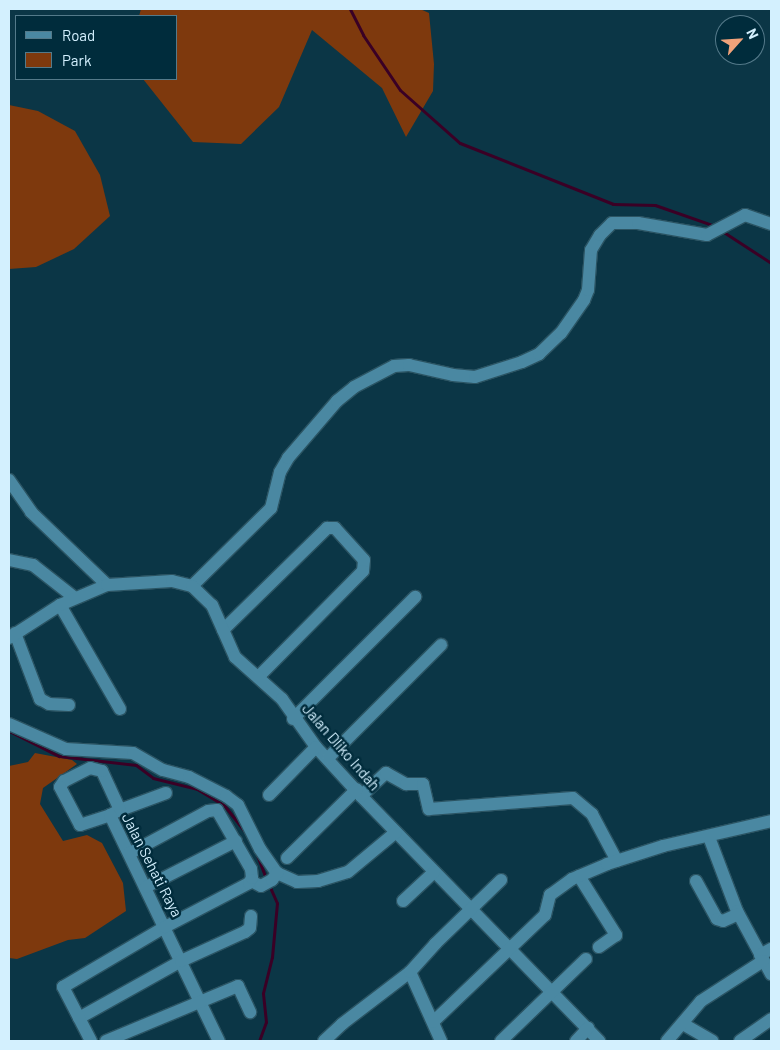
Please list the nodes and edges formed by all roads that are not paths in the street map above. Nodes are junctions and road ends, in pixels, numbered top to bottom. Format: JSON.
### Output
{"nodes":[{"id":1,"x":771,"y":224,"type":"edge"},
{"id":2,"x":9,"y":480,"type":"edge"},
{"id":3,"x":9,"y":560,"type":"edge"},
{"id":4,"x":107,"y":586,"type":"junction"},
{"id":5,"x":192,"y":586,"type":"junction"},
{"id":6,"x":415,"y":597,"type":"dead end"},
{"id":7,"x":75,"y":598,"type":"junction"},
{"id":8,"x":60,"y":605,"type":"junction"},
{"id":9,"x":222,"y":630,"type":"junction"},
{"id":10,"x":12,"y":635,"type":"edge"},
{"id":11,"x":441,"y":646,"type":"dead end"},
{"id":12,"x":258,"y":677,"type":"junction"},
{"id":13,"x":69,"y":705,"type":"dead end"},
{"id":14,"x":120,"y":709,"type":"dead end"},
{"id":15,"x":293,"y":719,"type":"junction"},
{"id":16,"x":9,"y":724,"type":"edge"},
{"id":17,"x":316,"y":747,"type":"junction"},
{"id":18,"x":328,"y":758,"type":"junction"},
{"id":19,"x":359,"y":792,"type":"junction"},
{"id":20,"x":166,"y":793,"type":"dead end"},
{"id":21,"x":269,"y":794,"type":"dead end"},
{"id":22,"x":115,"y":812,"type":"junction"},
{"id":23,"x":771,"y":821,"type":"edge"},
{"id":24,"x":396,"y":832,"type":"junction"},
{"id":25,"x":709,"y":837,"type":"junction"},
{"id":26,"x":236,"y":841,"type":"junction"},
{"id":27,"x":130,"y":853,"type":"junction"},
{"id":28,"x":287,"y":858,"type":"dead end"},
{"id":29,"x":616,"y":861,"type":"junction"},
{"id":30,"x":434,"y":872,"type":"junction"},
{"id":31,"x":579,"y":876,"type":"junction"},
{"id":32,"x":265,"y":880,"type":"junction"},
{"id":33,"x":501,"y":880,"type":"dead end"},
{"id":34,"x":696,"y":881,"type":"dead end"},
{"id":35,"x":146,"y":887,"type":"junction"},
{"id":36,"x":403,"y":901,"type":"dead end"},
{"id":37,"x":471,"y":909,"type":"junction"},
{"id":38,"x":739,"y":914,"type":"junction"},
{"id":39,"x":251,"y":916,"type":"dead end"},
{"id":40,"x":165,"y":927,"type":"junction"},
{"id":41,"x":600,"y":947,"type":"dead end"},
{"id":42,"x":510,"y":949,"type":"junction"},
{"id":43,"x":765,"y":955,"type":"edge"},
{"id":44,"x":586,"y":959,"type":"dead end"},
{"id":45,"x":181,"y":961,"type":"junction"},
{"id":46,"x":410,"y":972,"type":"junction"},
{"id":47,"x":771,"y":974,"type":"edge"},
{"id":48,"x":551,"y":991,"type":"junction"},
{"id":49,"x":200,"y":1002,"type":"junction"},
{"id":50,"x":250,"y":1012,"type":"dead end"},
{"id":51,"x":79,"y":1018,"type":"junction"},
{"id":52,"x":771,"y":1019,"type":"edge"},
{"id":53,"x":433,"y":1022,"type":"junction"},
{"id":54,"x":683,"y":1024,"type":"junction"},
{"id":55,"x":588,"y":1028,"type":"junction"},
{"id":56,"x":91,"y":1041,"type":"edge"},
{"id":57,"x":106,"y":1041,"type":"edge"},
{"id":58,"x":219,"y":1041,"type":"edge"},
{"id":59,"x":324,"y":1041,"type":"edge"},
{"id":60,"x":440,"y":1041,"type":"edge"},
{"id":61,"x":501,"y":1041,"type":"edge"},
{"id":62,"x":576,"y":1041,"type":"edge"},
{"id":63,"x":600,"y":1041,"type":"edge"},
{"id":64,"x":666,"y":1041,"type":"edge"},
{"id":65,"x":712,"y":1041,"type":"edge"},
{"id":66,"x":740,"y":1041,"type":"edge"}],
"edges":[{"from":1,"to":5,"type":"street"},
{"from":2,"to":4,"type":"street"},
{"from":3,"to":7,"type":"street"},
{"from":4,"to":5,"type":"street"},
{"from":4,"to":7,"type":"street"},
{"from":5,"to":9,"type":"street","name":"Jalan Dliko Indah"},
{"from":6,"to":15,"type":"street"},
{"from":7,"to":8,"type":"street"},
{"from":8,"to":10,"type":"street"},
{"from":8,"to":14,"type":"street"},
{"from":9,"to":12,"type":"street","name":"Jalan Dliko Indah"},
{"from":9,"to":12,"type":"street"},
{"from":10,"to":13,"type":"street"},
{"from":11,"to":18,"type":"street"},
{"from":12,"to":15,"type":"street","name":"Jalan Dliko Indah"},
{"from":15,"to":17,"type":"street","name":"Jalan Dliko Indah"},
{"from":16,"to":32,"type":"street"},
{"from":17,"to":18,"type":"street","name":"Jalan Dliko Indah"},
{"from":17,"to":21,"type":"street"},
{"from":18,"to":19,"type":"street","name":"Jalan Dliko Indah"},
{"from":19,"to":24,"type":"street","name":"Jalan Dliko Indah"},
{"from":19,"to":28,"type":"street"},
{"from":19,"to":29,"type":"street"},
{"from":20,"to":22,"type":"street"},
{"from":22,"to":22,"type":"street","name":"Jalan Sehati Raya"},
{"from":22,"to":27,"type":"street","name":"Jalan Sehati Raya"},
{"from":23,"to":25,"type":"street"},
{"from":24,"to":30,"type":"street","name":"Jalan Dliko Indah"},
{"from":24,"to":32,"type":"street"},
{"from":25,"to":29,"type":"street"},
{"from":25,"to":38,"type":"street"},
{"from":26,"to":27,"type":"street"},
{"from":26,"to":32,"type":"street"},
{"from":26,"to":35,"type":"street"},
{"from":27,"to":35,"type":"street","name":"Jalan Sehati Raya"},
{"from":29,"to":31,"type":"street"},
{"from":30,"to":36,"type":"street"},
{"from":30,"to":37,"type":"street","name":"Jalan Dliko Indah"},
{"from":31,"to":41,"type":"street"},
{"from":31,"to":42,"type":"street"},
{"from":32,"to":40,"type":"street"},
{"from":33,"to":37,"type":"street"},
{"from":34,"to":38,"type":"street"},
{"from":35,"to":40,"type":"street","name":"Jalan Sehati Raya"},
{"from":37,"to":42,"type":"street","name":"Jalan Dliko Indah"},
{"from":37,"to":46,"type":"street"},
{"from":38,"to":43,"type":"street"},
{"from":39,"to":45,"type":"street"},
{"from":40,"to":45,"type":"street","name":"Jalan Sehati Raya"},
{"from":40,"to":51,"type":"street"},
{"from":42,"to":48,"type":"street","name":"Jalan Dliko Indah"},
{"from":42,"to":53,"type":"street"},
{"from":43,"to":47,"type":"street"},
{"from":43,"to":54,"type":"street"},
{"from":44,"to":48,"type":"street"},
{"from":45,"to":49,"type":"street","name":"Jalan Sehati Raya"},
{"from":45,"to":51,"type":"street"},
{"from":46,"to":53,"type":"street"},
{"from":46,"to":59,"type":"street"},
{"from":48,"to":55,"type":"street","name":"Jalan Dliko Indah"},
{"from":48,"to":61,"type":"street"},
{"from":49,"to":50,"type":"street"},
{"from":49,"to":57,"type":"street"},
{"from":49,"to":58,"type":"street","name":"Jalan Sehati Raya"},
{"from":51,"to":56,"type":"street"},
{"from":52,"to":66,"type":"street"},
{"from":53,"to":60,"type":"street"},
{"from":54,"to":64,"type":"street"},
{"from":54,"to":65,"type":"street"},
{"from":55,"to":62,"type":"street"},
{"from":55,"to":63,"type":"street","name":"Jalan Dliko Indah"}]}
